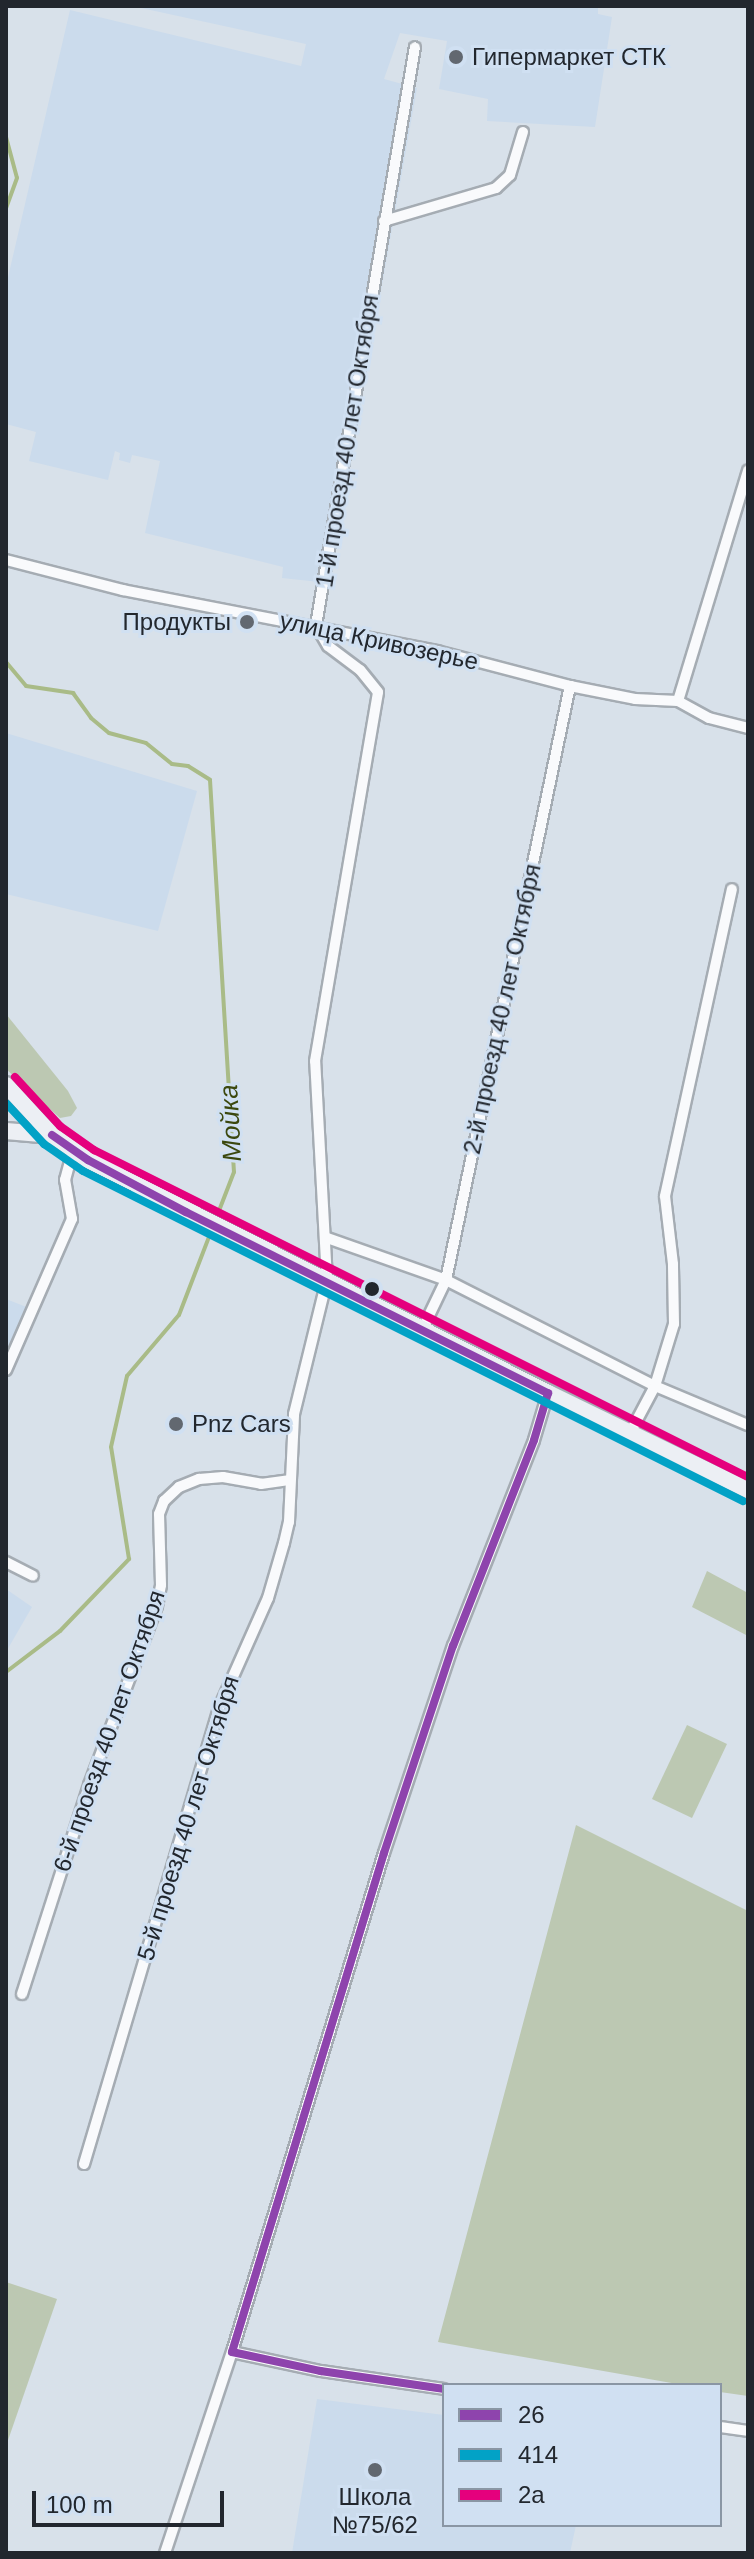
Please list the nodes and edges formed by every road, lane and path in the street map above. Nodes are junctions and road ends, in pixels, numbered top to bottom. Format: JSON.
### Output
{"nodes":[{"id":1,"x":415,"y":47,"type":"dead end"},
{"id":2,"x":523,"y":132,"type":"dead end"},
{"id":3,"x":384,"y":221,"type":"junction"},
{"id":4,"x":748,"y":470,"type":"edge"},
{"id":5,"x":6,"y":560,"type":"edge"},
{"id":6,"x":316,"y":625,"type":"junction"},
{"id":7,"x":570,"y":686,"type":"junction"},
{"id":8,"x":678,"y":701,"type":"junction"},
{"id":9,"x":748,"y":728,"type":"edge"},
{"id":10,"x":732,"y":889,"type":"dead end"},
{"id":11,"x":6,"y":1085,"type":"edge"},
{"id":12,"x":6,"y":1131,"type":"edge"},
{"id":13,"x":52,"y":1135,"type":"junction"},
{"id":14,"x":73,"y":1151,"type":"junction"},
{"id":15,"x":327,"y":1238,"type":"junction"},
{"id":16,"x":327,"y":1280,"type":"junction"},
{"id":17,"x":446,"y":1280,"type":"junction"},
{"id":18,"x":423,"y":1328,"type":"junction"},
{"id":19,"x":6,"y":1370,"type":"edge"},
{"id":20,"x":655,"y":1386,"type":"junction"},
{"id":21,"x":548,"y":1393,"type":"junction"},
{"id":22,"x":748,"y":1425,"type":"edge"},
{"id":23,"x":630,"y":1433,"type":"junction"},
{"id":24,"x":289,"y":1480,"type":"junction"},
{"id":25,"x":748,"y":1490,"type":"edge"},
{"id":26,"x":6,"y":1562,"type":"edge"},
{"id":27,"x":33,"y":1576,"type":"dead end"},
{"id":28,"x":22,"y":1994,"type":"dead end"},
{"id":29,"x":84,"y":2164,"type":"dead end"},
{"id":30,"x":232,"y":2352,"type":"junction"},
{"id":31,"x":442,"y":2389,"type":"edge"},
{"id":32,"x":722,"y":2427,"type":"edge"},
{"id":33,"x":748,"y":2431,"type":"edge"},
{"id":34,"x":165,"y":2553,"type":"edge"}],
"edges":[{"from":1,"to":3,"type":"street","name":"1-й проезд 40 лет Октября"},
{"from":2,"to":3,"type":"street"},
{"from":3,"to":6,"type":"street","name":"1-й проезд 40 лет Октября"},
{"from":4,"to":8,"type":"street"},
{"from":5,"to":6,"type":"street","name":"улица Кривозерье"},
{"from":6,"to":7,"type":"street","name":"улица Кривозерье"},
{"from":6,"to":15,"type":"street"},
{"from":7,"to":8,"type":"street","name":"улица Кривозерье"},
{"from":7,"to":17,"type":"street","name":"2-й проезд 40 лет Октября"},
{"from":8,"to":9,"type":"street","name":"улица Кривозерье"},
{"from":10,"to":20,"type":"street"},
{"from":11,"to":13,"type":"main road"},
{"from":12,"to":13,"type":"main road"},
{"from":13,"to":14,"type":"main road"},
{"from":14,"to":16,"type":"main road"},
{"from":14,"to":19,"type":"street"},
{"from":15,"to":16,"type":"street","name":"5-й проезд 40 лет Октября"},
{"from":15,"to":17,"type":"street"},
{"from":16,"to":18,"type":"main road"},
{"from":16,"to":24,"type":"street","name":"5-й проезд 40 лет Октября"},
{"from":17,"to":18,"type":"street","name":"2-й проезд 40 лет Октября"},
{"from":17,"to":20,"type":"street"},
{"from":18,"to":21,"type":"main road"},
{"from":20,"to":22,"type":"street"},
{"from":20,"to":23,"type":"street"},
{"from":21,"to":23,"type":"main road"},
{"from":21,"to":30,"type":"street"},
{"from":23,"to":25,"type":"main road"},
{"from":24,"to":28,"type":"street","name":"6-й проезд 40 лет Октября"},
{"from":24,"to":29,"type":"street","name":"5-й проезд 40 лет Октября"},
{"from":26,"to":27,"type":"street"},
{"from":30,"to":31,"type":"street"},
{"from":30,"to":34,"type":"street"},
{"from":32,"to":33,"type":"street"}]}
